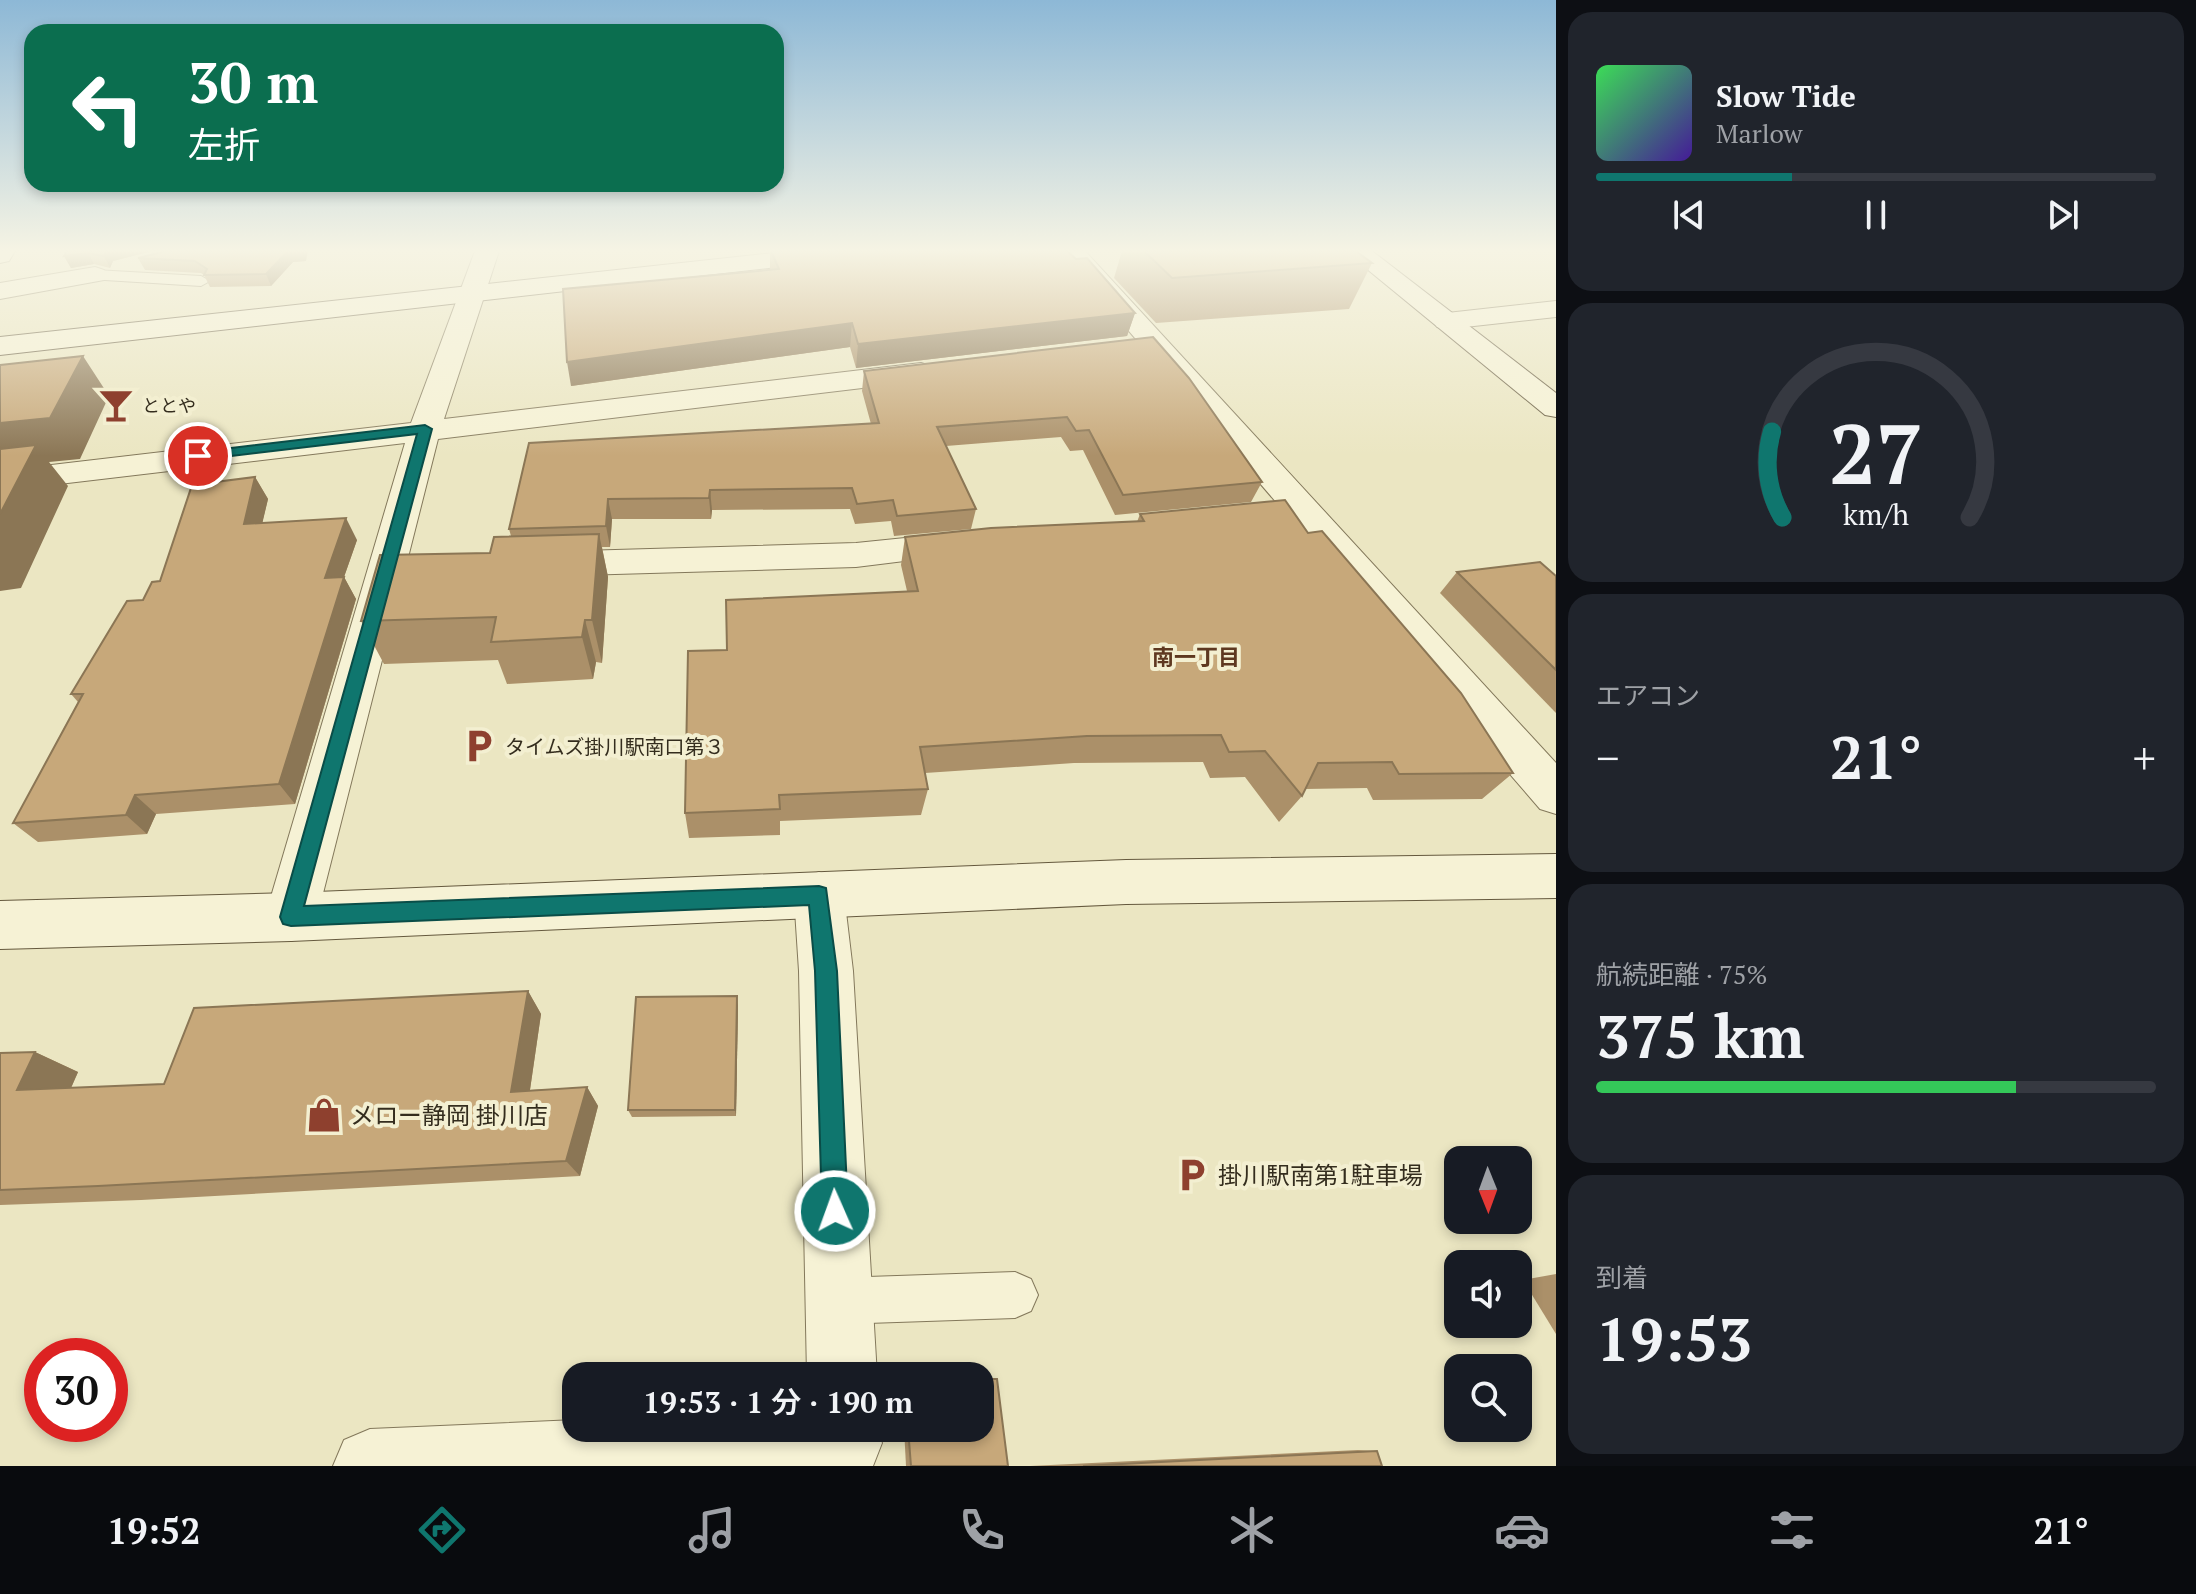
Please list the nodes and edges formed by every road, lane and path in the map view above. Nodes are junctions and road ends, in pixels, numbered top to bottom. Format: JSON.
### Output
{"nodes":[{"id":1,"x":245,"y":319,"type":"edge"},
{"id":2,"x":462,"y":319,"type":"edge"},
{"id":3,"x":1123,"y":319,"type":"edge"},
{"id":4,"x":1461,"y":319,"type":"edge"},
{"id":5,"x":1447,"y":321,"type":"joint"},
{"id":6,"x":0,"y":346,"type":"edge"},
{"id":7,"x":955,"y":368,"type":"edge"},
{"id":8,"x":1556,"y":408,"type":"edge"},
{"id":9,"x":425,"y":429,"type":"junction"},
{"id":10,"x":0,"y":481,"type":"edge"},
{"id":11,"x":1305,"y":511,"type":"junction"},
{"id":12,"x":1196,"y":521,"type":"edge"},
{"id":13,"x":995,"y":541,"type":"edge"},
{"id":14,"x":513,"y":564,"type":"edge"},
{"id":15,"x":1556,"y":795,"type":"edge"},
{"id":16,"x":1556,"y":876,"type":"edge"},
{"id":17,"x":819,"y":895,"type":"junction"},
{"id":18,"x":291,"y":917,"type":"junction"},
{"id":19,"x":0,"y":925,"type":"edge"},
{"id":20,"x":1015,"y":1295,"type":"dead end"},
{"id":21,"x":838,"y":1301,"type":"junction"},
{"id":22,"x":841,"y":1362,"type":"edge"},
{"id":23,"x":670,"y":1442,"type":"edge"},
{"id":24,"x":370,"y":1466,"type":"edge"}],
"edges":[{"from":1,"to":6,"type":"street"},
{"from":2,"to":9,"type":"street"},
{"from":3,"to":11,"type":"street"},
{"from":4,"to":5,"type":"street"},
{"from":5,"to":8,"type":"street"},
{"from":7,"to":9,"type":"street"},
{"from":9,"to":10,"type":"street"},
{"from":9,"to":18,"type":"street"},
{"from":11,"to":12,"type":"street"},
{"from":11,"to":15,"type":"street"},
{"from":13,"to":14,"type":"street"},
{"from":16,"to":17,"type":"street"},
{"from":17,"to":18,"type":"street"},
{"from":17,"to":21,"type":"street"},
{"from":18,"to":19,"type":"street"},
{"from":20,"to":21,"type":"lane"},
{"from":21,"to":22,"type":"street"},
{"from":23,"to":24,"type":"street"}]}
